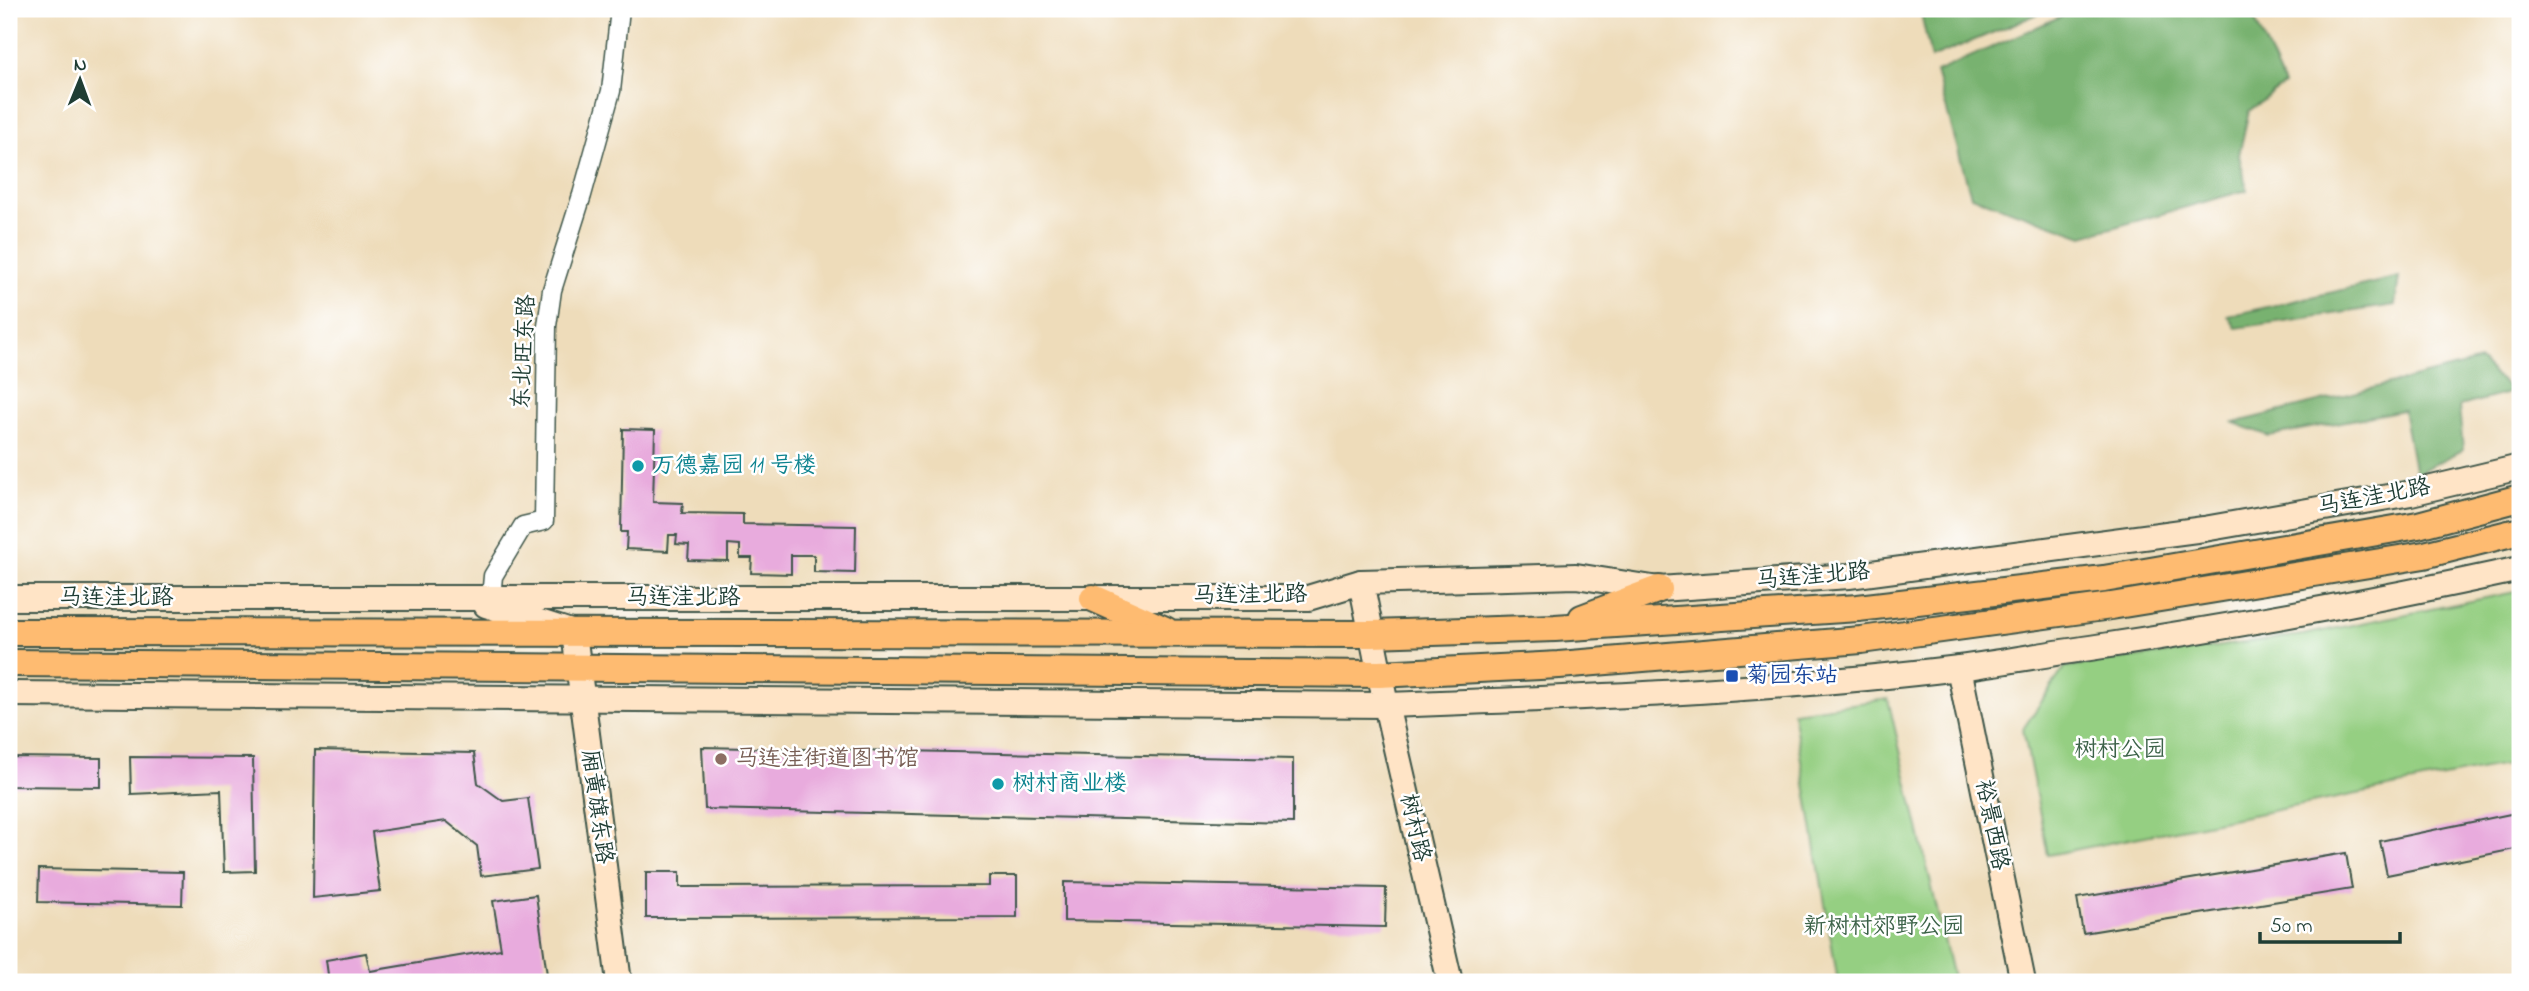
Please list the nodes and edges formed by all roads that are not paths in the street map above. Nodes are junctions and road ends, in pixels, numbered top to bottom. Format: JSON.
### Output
{"nodes":[{"id":1,"x":620,"y":9,"type":"edge"},
{"id":2,"x":2520,"y":467,"type":"edge"},
{"id":3,"x":2520,"y":498,"type":"edge"},
{"id":4,"x":2520,"y":531,"type":"edge"},
{"id":5,"x":2520,"y":569,"type":"edge"},
{"id":6,"x":1361,"y":582,"type":"junction"},
{"id":7,"x":1659,"y":589,"type":"junction"},
{"id":8,"x":9,"y":598,"type":"edge"},
{"id":9,"x":462,"y":598,"type":"junction"},
{"id":10,"x":491,"y":598,"type":"junction"},
{"id":11,"x":1093,"y":598,"type":"junction"},
{"id":12,"x":9,"y":626,"type":"edge"},
{"id":13,"x":1555,"y":628,"type":"junction"},
{"id":14,"x":9,"y":632,"type":"edge"},
{"id":15,"x":574,"y":633,"type":"junction"},
{"id":16,"x":1173,"y":634,"type":"junction"},
{"id":17,"x":1371,"y":634,"type":"junction"},
{"id":18,"x":10,"y":663,"type":"edge"},
{"id":19,"x":141,"y":664,"type":"junction"},
{"id":20,"x":578,"y":667,"type":"junction"},
{"id":21,"x":1959,"y":668,"type":"junction"},
{"id":22,"x":1379,"y":674,"type":"junction"},
{"id":23,"x":9,"y":694,"type":"edge"},
{"id":24,"x":250,"y":695,"type":"junction"},
{"id":25,"x":582,"y":698,"type":"junction"},
{"id":26,"x":1385,"y":705,"type":"junction"},
{"id":27,"x":619,"y":982,"type":"edge"},
{"id":28,"x":1450,"y":982,"type":"edge"},
{"id":29,"x":2023,"y":982,"type":"edge"}],
"edges":[{"from":1,"to":10,"type":"street","name":"东北旺东路"},
{"from":2,"to":7,"type":"street","name":"马连洼北路"},
{"from":3,"to":13,"type":"main road","name":"马连洼北路"},
{"from":4,"to":22,"type":"main road"},
{"from":5,"to":21,"type":"street"},
{"from":6,"to":7,"type":"street","name":"马连洼北路"},
{"from":6,"to":11,"type":"street","name":"马连洼北路"},
{"from":6,"to":17,"type":"street","name":"树村路"},
{"from":7,"to":13,"type":"main road"},
{"from":8,"to":9,"type":"street","name":"马连洼北路"},
{"from":9,"to":10,"type":"street","name":"马连洼北路"},
{"from":9,"to":15,"type":"street"},
{"from":10,"to":11,"type":"street","name":"马连洼北路"},
{"from":11,"to":16,"type":"main road"},
{"from":12,"to":14,"type":"street"},
{"from":13,"to":17,"type":"main road","name":"马连洼北路"},
{"from":14,"to":15,"type":"main road","name":"马连洼北路"},
{"from":14,"to":18,"type":"street"},
{"from":15,"to":16,"type":"main road","name":"马连洼北路"},
{"from":15,"to":20,"type":"street","name":"厢黄旗东路"},
{"from":16,"to":17,"type":"main road","name":"马连洼北路"},
{"from":17,"to":22,"type":"street","name":"树村路"},
{"from":18,"to":19,"type":"main road"},
{"from":19,"to":20,"type":"main road"},
{"from":19,"to":24,"type":"street"},
{"from":20,"to":22,"type":"main road"},
{"from":20,"to":25,"type":"street","name":"厢黄旗东路"},
{"from":21,"to":26,"type":"street"},
{"from":21,"to":29,"type":"street","name":"裕景西路"},
{"from":22,"to":26,"type":"street","name":"树村路"},
{"from":23,"to":24,"type":"street"},
{"from":24,"to":25,"type":"street"},
{"from":25,"to":26,"type":"street"},
{"from":25,"to":27,"type":"street","name":"厢黄旗东路"},
{"from":26,"to":28,"type":"street","name":"树村路"}]}
